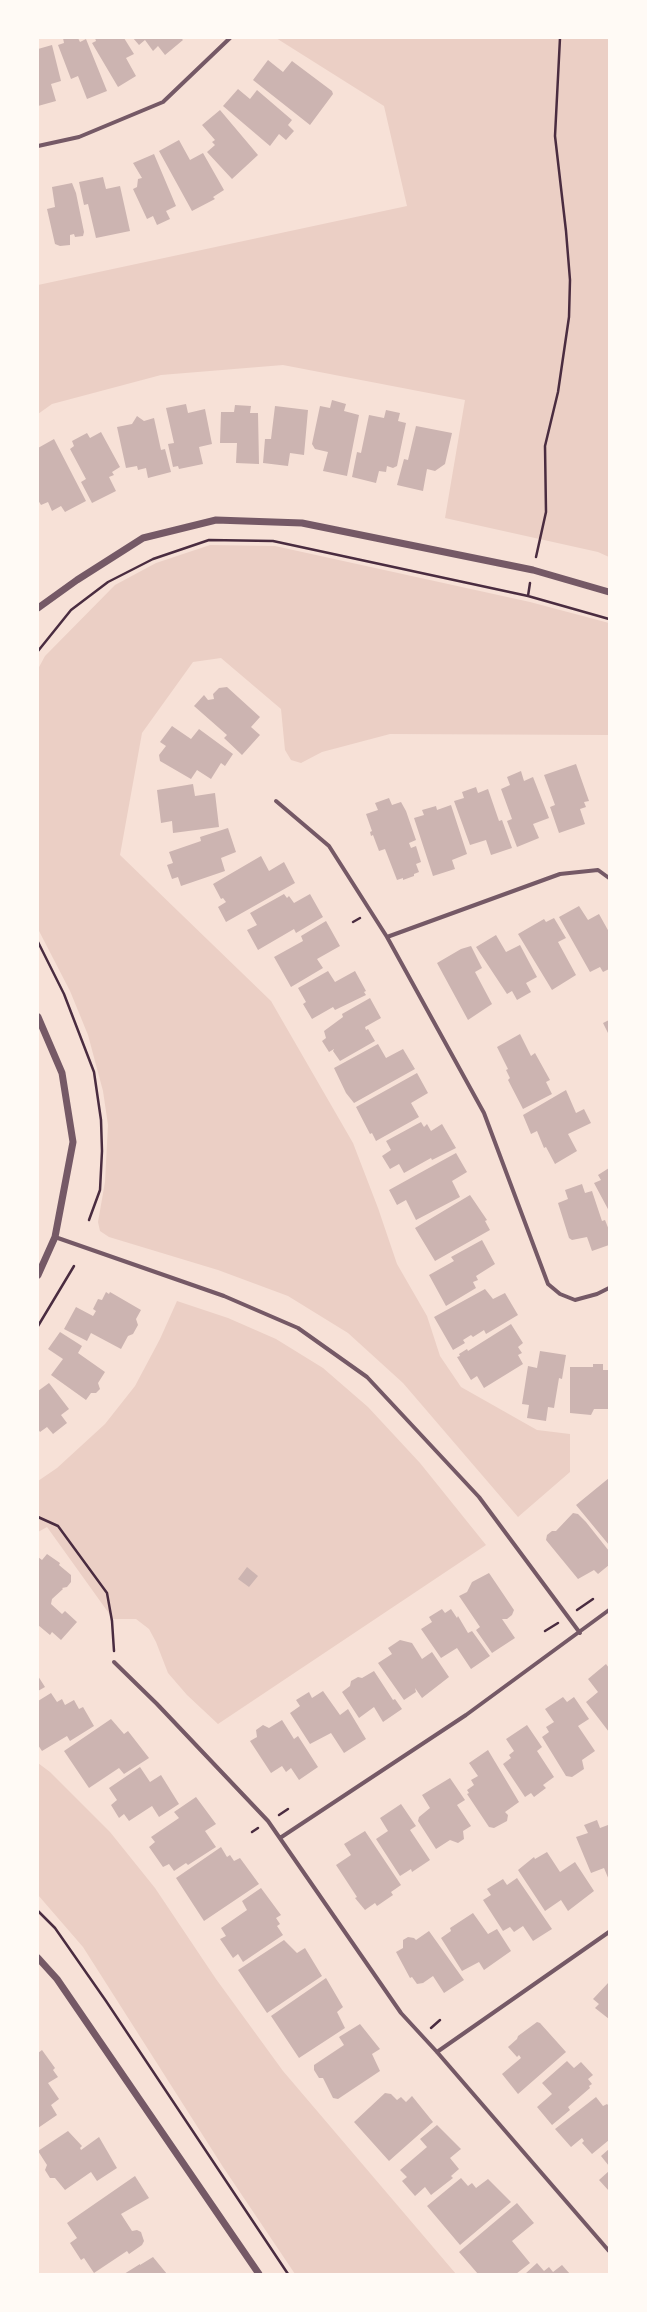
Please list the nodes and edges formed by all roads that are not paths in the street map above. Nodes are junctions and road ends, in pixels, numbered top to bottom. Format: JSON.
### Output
{"nodes":[{"id":1,"x":230,"y":38,"type":"edge"},
{"id":2,"x":38,"y":146,"type":"edge"},
{"id":3,"x":609,"y":592,"type":"edge"},
{"id":4,"x":38,"y":608,"type":"edge"},
{"id":5,"x":276,"y":801,"type":"dead end"},
{"id":6,"x":609,"y":878,"type":"edge"},
{"id":7,"x":387,"y":937,"type":"junction"},
{"id":8,"x":38,"y":1017,"type":"edge"},
{"id":9,"x":55,"y":1237,"type":"junction"},
{"id":10,"x":38,"y":1275,"type":"edge"},
{"id":11,"x":609,"y":1288,"type":"edge"},
{"id":12,"x":609,"y":1610,"type":"edge"},
{"id":13,"x":580,"y":1633,"type":"junction"},
{"id":14,"x":114,"y":1662,"type":"road end"},
{"id":15,"x":280,"y":1838,"type":"junction"},
{"id":16,"x":609,"y":1932,"type":"edge"},
{"id":17,"x":38,"y":1958,"type":"edge"},
{"id":18,"x":437,"y":2052,"type":"junction"},
{"id":19,"x":609,"y":2251,"type":"edge"},
{"id":20,"x":259,"y":2274,"type":"edge"}],
"edges":[{"from":1,"to":2,"type":"street"},
{"from":3,"to":4,"type":"street"},
{"from":5,"to":7,"type":"street"},
{"from":6,"to":7,"type":"street"},
{"from":7,"to":11,"type":"street"},
{"from":8,"to":9,"type":"street"},
{"from":9,"to":10,"type":"street"},
{"from":9,"to":13,"type":"street"},
{"from":12,"to":13,"type":"street"},
{"from":13,"to":15,"type":"street"},
{"from":14,"to":15,"type":"street"},
{"from":15,"to":18,"type":"street"},
{"from":16,"to":18,"type":"street"},
{"from":17,"to":20,"type":"street"},
{"from":18,"to":19,"type":"street"}]}
